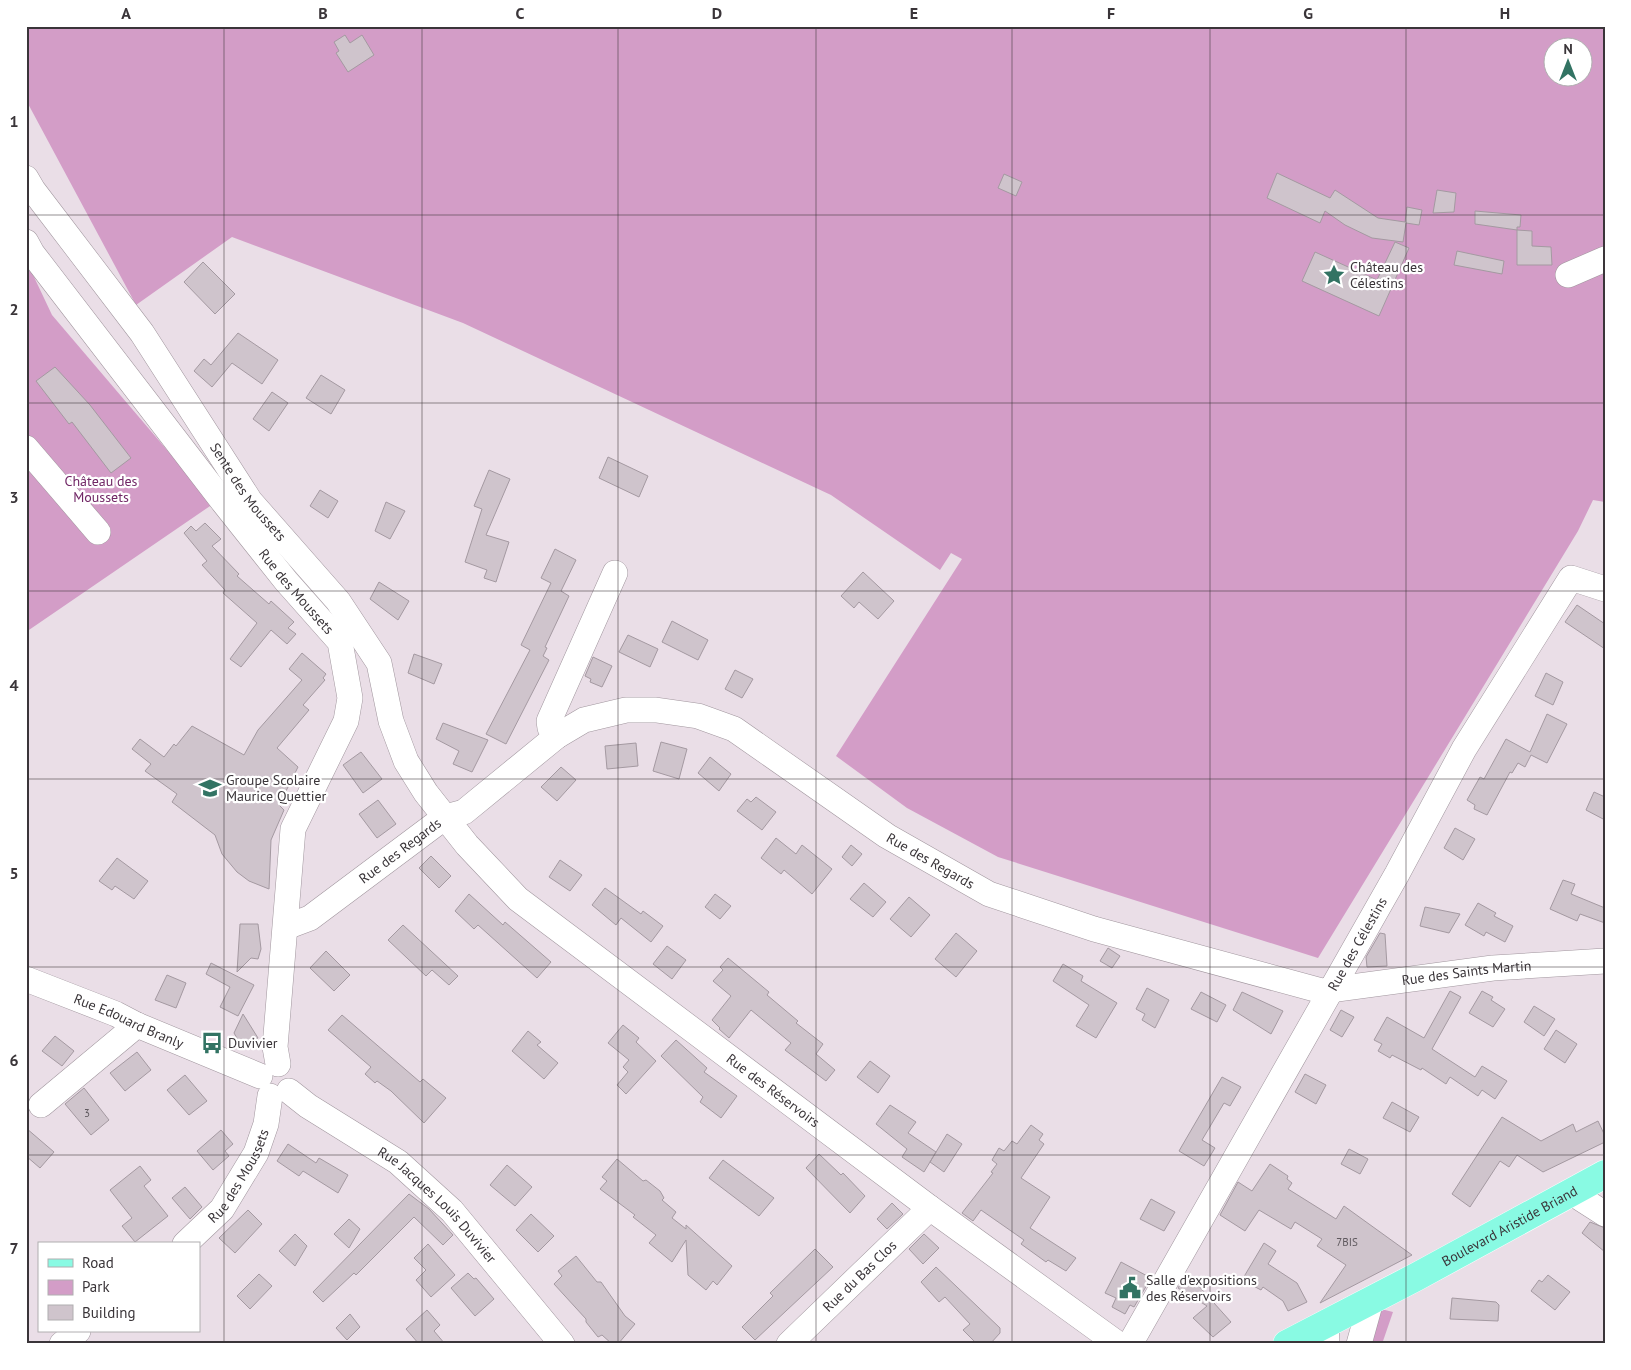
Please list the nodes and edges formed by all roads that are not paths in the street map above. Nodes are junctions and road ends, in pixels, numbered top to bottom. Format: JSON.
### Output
{"nodes":[{"id":1,"x":26,"y":178,"type":"edge"},
{"id":2,"x":26,"y":242,"type":"edge"},
{"id":3,"x":1605,"y":259,"type":"edge"},
{"id":4,"x":1568,"y":275,"type":"dead end"},
{"id":5,"x":26,"y":448,"type":"edge"},
{"id":6,"x":98,"y":532,"type":"dead end"},
{"id":7,"x":614,"y":573,"type":"dead end"},
{"id":8,"x":1605,"y":589,"type":"edge"},
{"id":9,"x":557,"y":736,"type":"junction"},
{"id":10,"x":445,"y":817,"type":"junction"},
{"id":11,"x":286,"y":927,"type":"junction"},
{"id":12,"x":1605,"y":961,"type":"edge"},
{"id":13,"x":26,"y":979,"type":"edge"},
{"id":14,"x":1330,"y":989,"type":"junction"},
{"id":15,"x":138,"y":1025,"type":"junction"},
{"id":16,"x":274,"y":1082,"type":"junction"},
{"id":17,"x":41,"y":1105,"type":"dead end"},
{"id":18,"x":1605,"y":1174,"type":"edge"},
{"id":19,"x":1605,"y":1185,"type":"edge"},
{"id":20,"x":1580,"y":1198,"type":"junction"},
{"id":21,"x":930,"y":1208,"type":"junction"},
{"id":22,"x":1605,"y":1214,"type":"edge"},
{"id":23,"x":187,"y":1242,"type":"edge"},
{"id":24,"x":1416,"y":1277,"type":"junction"},
{"id":25,"x":1371,"y":1301,"type":"junction"},
{"id":26,"x":77,"y":1332,"type":"edge"},
{"id":27,"x":1326,"y":1333,"type":"edge"},
{"id":28,"x":1131,"y":1342,"type":"edge"},
{"id":29,"x":62,"y":1344,"type":"edge"},
{"id":30,"x":562,"y":1344,"type":"edge"},
{"id":31,"x":789,"y":1344,"type":"edge"},
{"id":32,"x":1286,"y":1344,"type":"edge"},
{"id":33,"x":1346,"y":1344,"type":"edge"},
{"id":34,"x":1358,"y":1344,"type":"edge"}],
"edges":[{"from":1,"to":10,"type":"street","name":"Sente des Moussets"},
{"from":2,"to":11,"type":"street","name":"Rue des Moussets"},
{"from":3,"to":4,"type":"street"},
{"from":5,"to":6,"type":"street"},
{"from":7,"to":9,"type":"street"},
{"from":8,"to":14,"type":"street","name":"Rue des Célestins"},
{"from":9,"to":10,"type":"street","name":"Rue des Regards"},
{"from":9,"to":14,"type":"street","name":"Rue des Regards"},
{"from":10,"to":11,"type":"street","name":"Rue des Regards"},
{"from":10,"to":21,"type":"street","name":"Rue des Réservoirs"},
{"from":11,"to":16,"type":"street","name":"Rue des Moussets"},
{"from":12,"to":14,"type":"street","name":"Rue des Saints Martin"},
{"from":13,"to":15,"type":"street","name":"Rue Edouard Branly"},
{"from":14,"to":28,"type":"street","name":"Rue des Célestins"},
{"from":15,"to":16,"type":"street","name":"Rue Edouard Branly"},
{"from":15,"to":17,"type":"street"},
{"from":16,"to":23,"type":"street","name":"Rue des Moussets"},
{"from":16,"to":30,"type":"street","name":"Rue Jacques Louis Duvivier"},
{"from":18,"to":24,"type":"main road","name":"Boulevard Aristide Briand"},
{"from":19,"to":20,"type":"main road","name":"Boulevard Aristide Briand"},
{"from":20,"to":22,"type":"street"},
{"from":20,"to":24,"type":"main road","name":"Boulevard Aristide Briand"},
{"from":21,"to":28,"type":"street","name":"Rue des Réservoirs"},
{"from":21,"to":31,"type":"street","name":"Rue du Bas Clos"},
{"from":24,"to":25,"type":"main road","name":"Boulevard Aristide Briand"},
{"from":25,"to":27,"type":"main road","name":"Boulevard Aristide Briand"},
{"from":25,"to":34,"type":"street"},
{"from":26,"to":29,"type":"street"},
{"from":27,"to":32,"type":"main road","name":"Boulevard Aristide Briand"},
{"from":27,"to":33,"type":"street"}]}
